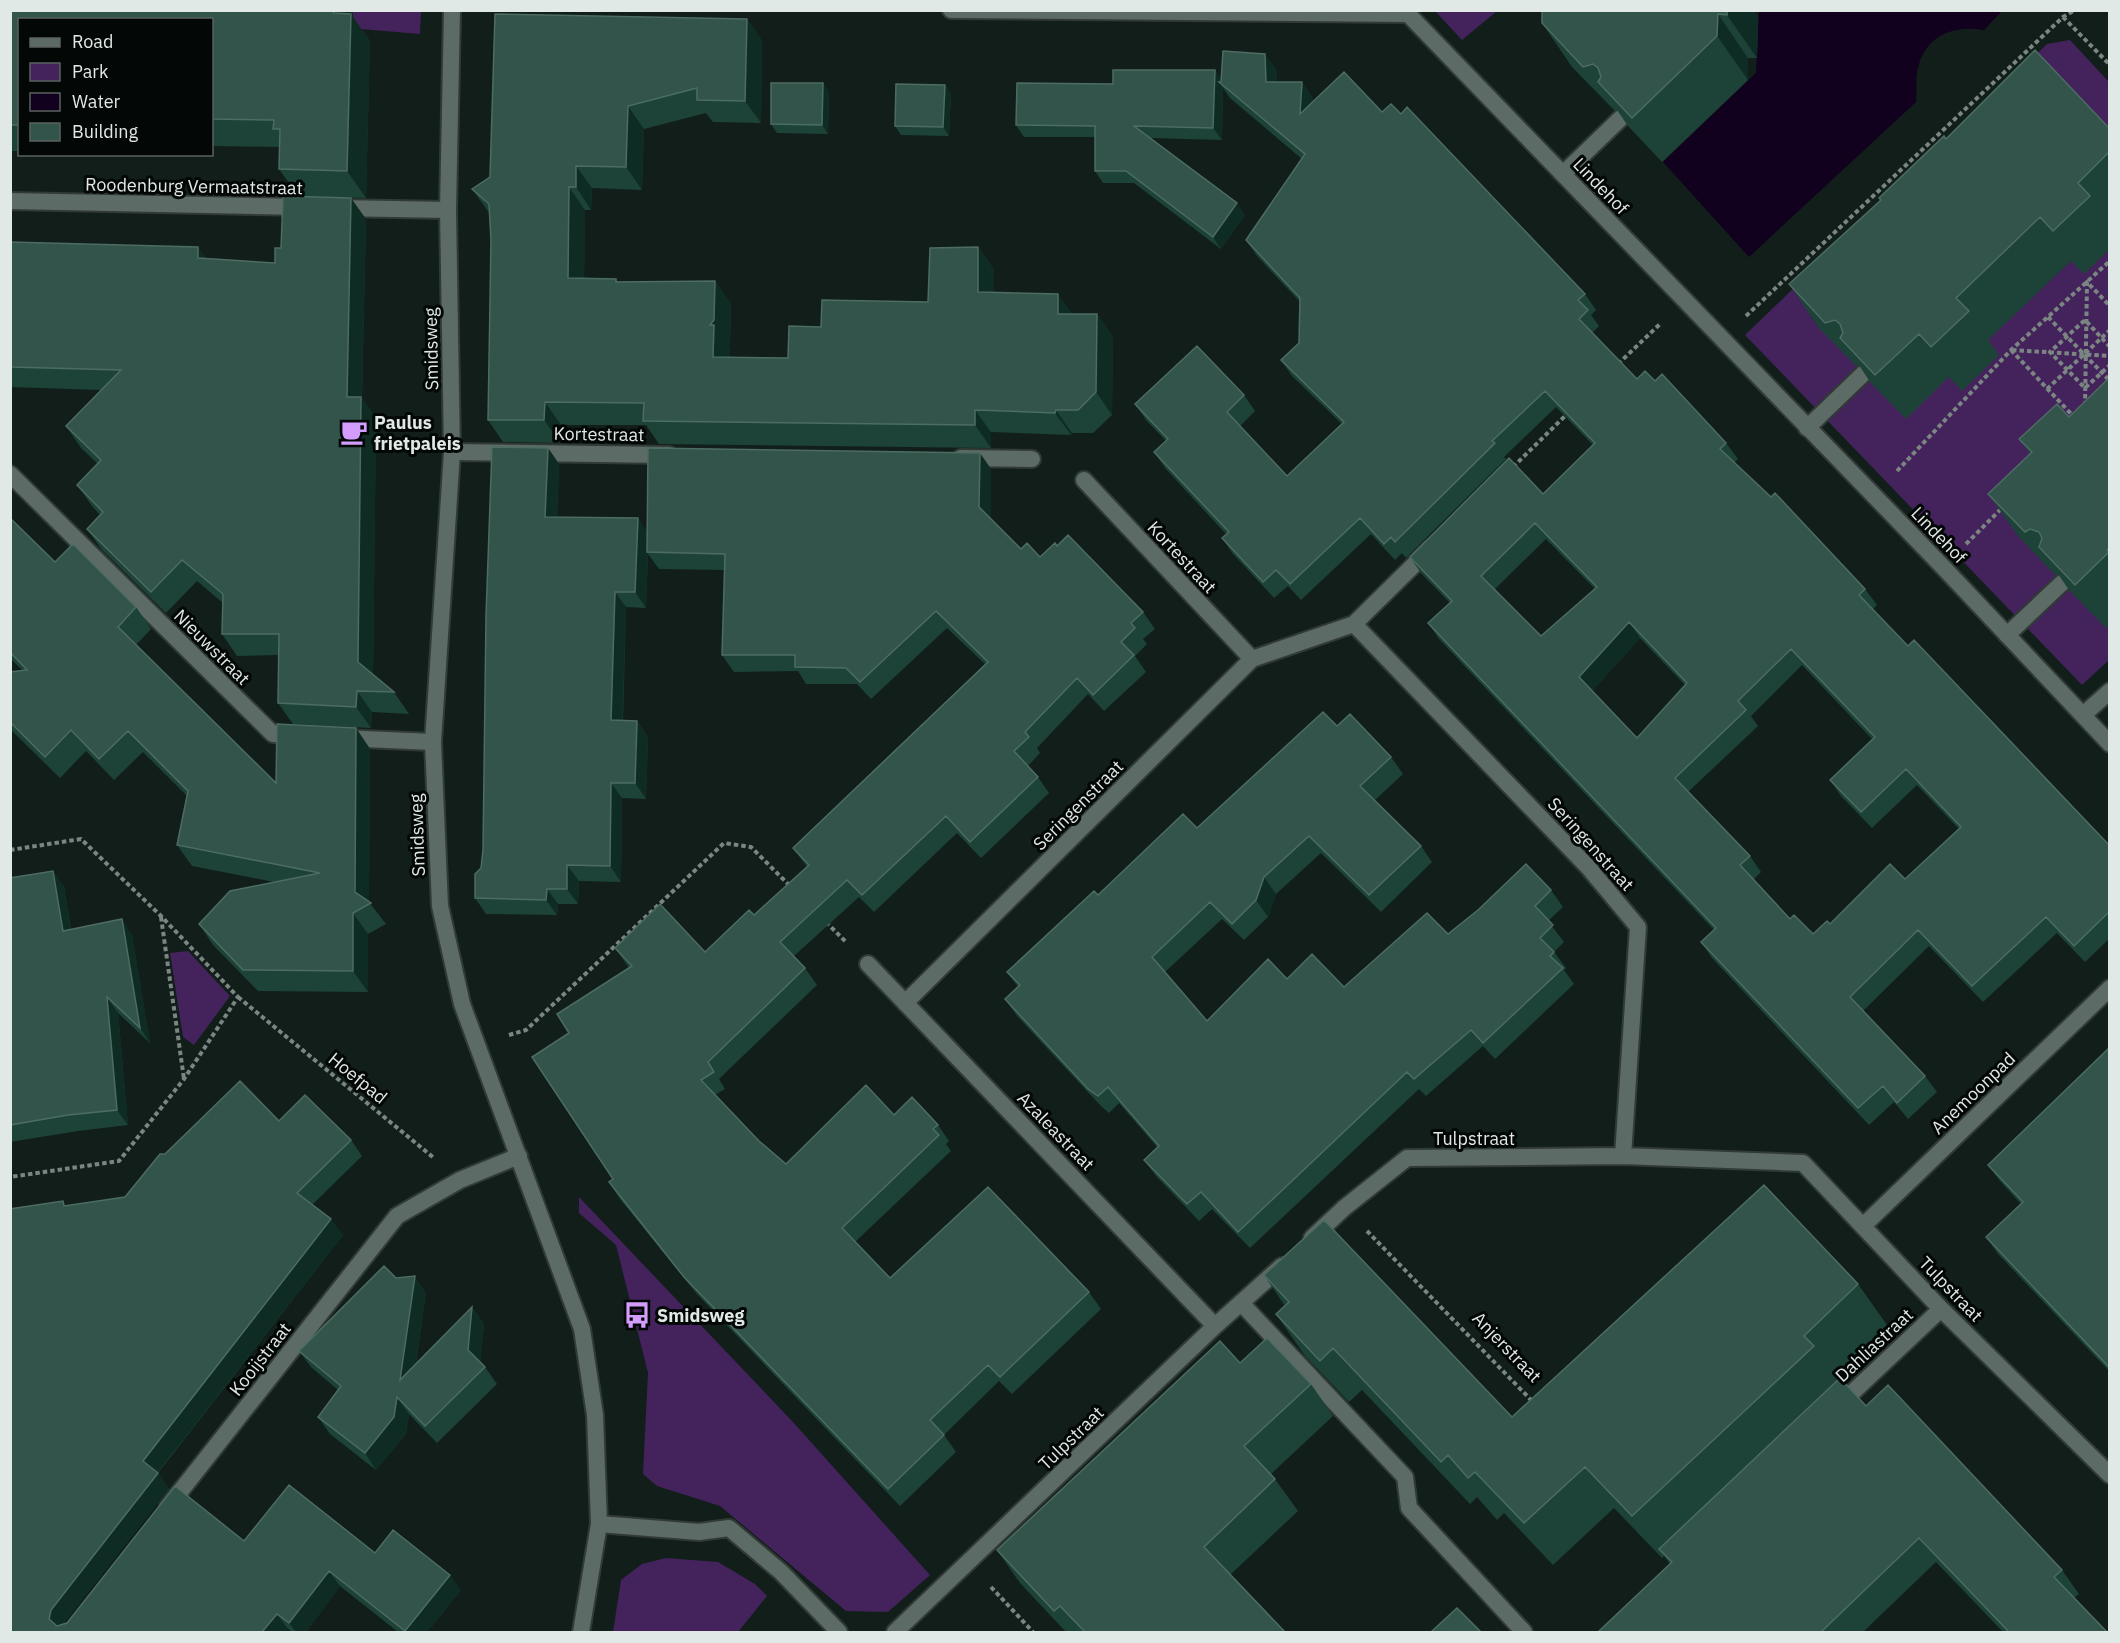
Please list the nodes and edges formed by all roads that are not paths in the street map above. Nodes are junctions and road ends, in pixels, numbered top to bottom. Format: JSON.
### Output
{"nodes":[{"id":1,"x":452,"y":10,"type":"edge"},
{"id":2,"x":951,"y":10,"type":"edge"},
{"id":3,"x":1621,"y":118,"type":"edge"},
{"id":4,"x":1563,"y":174,"type":"junction"},
{"id":5,"x":10,"y":201,"type":"edge"},
{"id":6,"x":448,"y":210,"type":"junction"},
{"id":7,"x":1863,"y":374,"type":"edge"},
{"id":8,"x":1807,"y":428,"type":"junction"},
{"id":9,"x":452,"y":452,"type":"junction"},
{"id":10,"x":689,"y":455,"type":"edge"},
{"id":11,"x":950,"y":458,"type":"edge"},
{"id":12,"x":1032,"y":459,"type":"dead end"},
{"id":13,"x":10,"y":474,"type":"edge"},
{"id":14,"x":1084,"y":480,"type":"dead end"},
{"id":15,"x":1446,"y":533,"type":"edge"},
{"id":16,"x":2062,"y":583,"type":"edge"},
{"id":17,"x":1354,"y":624,"type":"junction"},
{"id":18,"x":2007,"y":635,"type":"junction"},
{"id":19,"x":1252,"y":659,"type":"junction"},
{"id":20,"x":2109,"y":691,"type":"edge"},
{"id":21,"x":2083,"y":715,"type":"junction"},
{"id":22,"x":434,"y":742,"type":"junction"},
{"id":23,"x":2109,"y":744,"type":"edge"},
{"id":24,"x":868,"y":964,"type":"road end"},
{"id":25,"x":2109,"y":988,"type":"edge"},
{"id":26,"x":905,"y":1003,"type":"junction"},
{"id":27,"x":519,"y":1156,"type":"junction"},
{"id":28,"x":1623,"y":1156,"type":"junction"},
{"id":29,"x":1863,"y":1226,"type":"junction"},
{"id":30,"x":1242,"y":1304,"type":"junction"},
{"id":31,"x":1941,"y":1309,"type":"junction"},
{"id":32,"x":1215,"y":1326,"type":"junction"},
{"id":33,"x":1821,"y":1422,"type":"edge"},
{"id":34,"x":2109,"y":1475,"type":"edge"},
{"id":35,"x":157,"y":1521,"type":"edge"},
{"id":36,"x":599,"y":1524,"type":"junction"},
{"id":37,"x":581,"y":1632,"type":"edge"},
{"id":38,"x":839,"y":1632,"type":"edge"},
{"id":39,"x":895,"y":1632,"type":"edge"},
{"id":40,"x":1524,"y":1632,"type":"edge"}],
"edges":[{"from":1,"to":6,"type":"street","name":"Smidsweg"},
{"from":2,"to":4,"type":"street","name":"Lindehof"},
{"from":3,"to":4,"type":"street"},
{"from":4,"to":8,"type":"street","name":"Lindehof"},
{"from":5,"to":6,"type":"street","name":"Roodenburg Vermaatstraat"},
{"from":6,"to":9,"type":"street","name":"Smidsweg"},
{"from":7,"to":8,"type":"street"},
{"from":8,"to":18,"type":"street","name":"Lindehof"},
{"from":9,"to":10,"type":"street","name":"Kortestraat"},
{"from":9,"to":22,"type":"street","name":"Smidsweg"},
{"from":11,"to":12,"type":"street"},
{"from":13,"to":22,"type":"street","name":"Nieuwstraat"},
{"from":14,"to":19,"type":"street","name":"Kortestraat"},
{"from":15,"to":17,"type":"street","name":"Seringenstraat"},
{"from":16,"to":18,"type":"street"},
{"from":17,"to":19,"type":"street","name":"Seringenstraat"},
{"from":17,"to":28,"type":"street","name":"Seringenstraat"},
{"from":18,"to":21,"type":"street","name":"Lindehof"},
{"from":19,"to":26,"type":"street","name":"Seringenstraat"},
{"from":20,"to":21,"type":"street"},
{"from":21,"to":23,"type":"street","name":"Lindehof"},
{"from":22,"to":27,"type":"street","name":"Smidsweg"},
{"from":24,"to":26,"type":"street","name":"Azaleastraat"},
{"from":25,"to":29,"type":"street","name":"Anemoonpad"},
{"from":26,"to":32,"type":"street","name":"Azaleastraat"},
{"from":27,"to":35,"type":"street","name":"Kooijstraat"},
{"from":27,"to":36,"type":"street","name":"Smidsweg"},
{"from":28,"to":29,"type":"street","name":"Tulpstraat"},
{"from":28,"to":30,"type":"street","name":"Tulpstraat"},
{"from":29,"to":31,"type":"street","name":"Tulpstraat"},
{"from":30,"to":32,"type":"street","name":"Tulpstraat"},
{"from":30,"to":40,"type":"street"},
{"from":31,"to":33,"type":"street","name":"Dahliastraat"},
{"from":31,"to":34,"type":"street","name":"Tulpstraat"},
{"from":32,"to":39,"type":"street","name":"Tulpstraat"},
{"from":36,"to":37,"type":"street","name":"Smidsweg"},
{"from":36,"to":38,"type":"street"}]}
